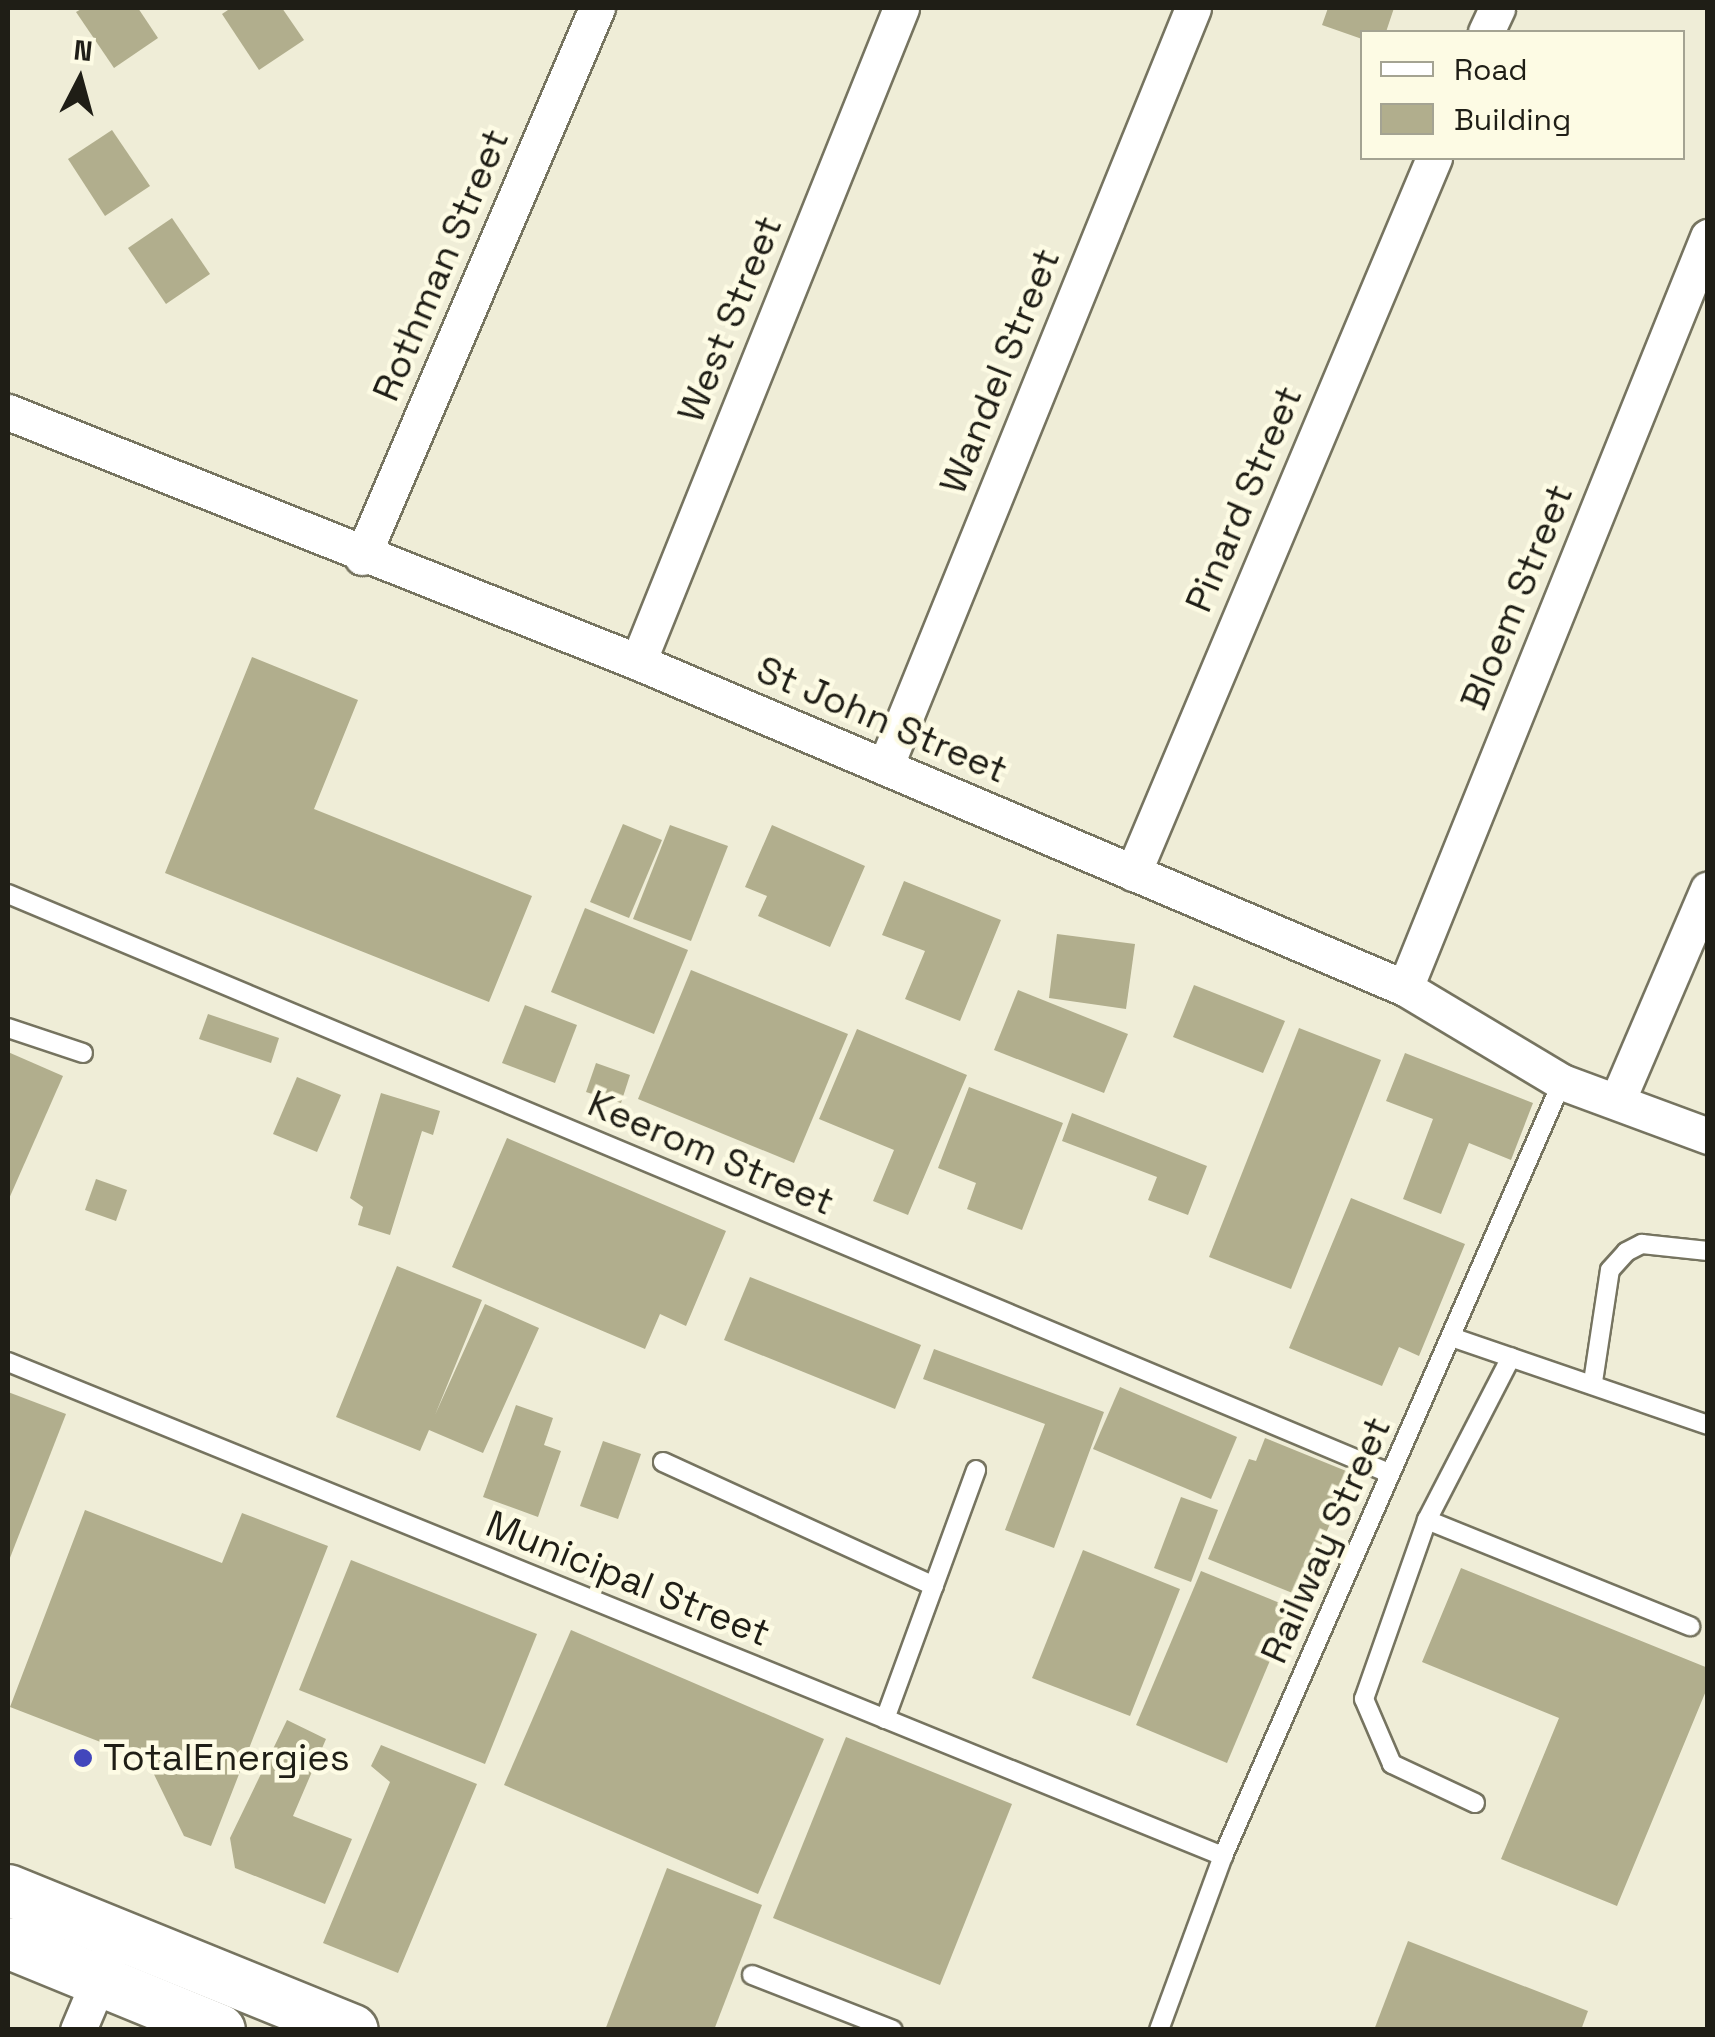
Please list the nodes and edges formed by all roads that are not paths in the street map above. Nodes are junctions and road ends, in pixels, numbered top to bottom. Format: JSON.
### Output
{"nodes":[{"id":1,"x":597,"y":8,"type":"edge"},
{"id":2,"x":902,"y":8,"type":"edge"},
{"id":3,"x":1193,"y":8,"type":"edge"},
{"id":4,"x":1433,"y":160,"type":"edge"},
{"id":5,"x":1708,"y":237,"type":"edge"},
{"id":6,"x":8,"y":412,"type":"edge"},
{"id":7,"x":362,"y":556,"type":"junction"},
{"id":8,"x":638,"y":662,"type":"junction"},
{"id":9,"x":885,"y":767,"type":"junction"},
{"id":10,"x":1133,"y":873,"type":"junction"},
{"id":11,"x":1708,"y":889,"type":"edge"},
{"id":12,"x":8,"y":894,"type":"edge"},
{"id":13,"x":1405,"y":988,"type":"junction"},
{"id":14,"x":8,"y":1028,"type":"edge"},
{"id":15,"x":83,"y":1053,"type":"dead end"},
{"id":16,"x":1562,"y":1082,"type":"junction"},
{"id":17,"x":1618,"y":1099,"type":"junction"},
{"id":18,"x":1708,"y":1136,"type":"edge"},
{"id":19,"x":1708,"y":1251,"type":"edge"},
{"id":20,"x":1454,"y":1338,"type":"junction"},
{"id":21,"x":1511,"y":1357,"type":"junction"},
{"id":22,"x":8,"y":1362,"type":"edge"},
{"id":23,"x":1592,"y":1382,"type":"junction"},
{"id":24,"x":1708,"y":1425,"type":"edge"},
{"id":25,"x":663,"y":1462,"type":"dead end"},
{"id":26,"x":976,"y":1470,"type":"dead end"},
{"id":27,"x":1388,"y":1473,"type":"junction"},
{"id":28,"x":1426,"y":1520,"type":"junction"},
{"id":29,"x":934,"y":1586,"type":"junction"},
{"id":30,"x":1690,"y":1626,"type":"dead end"},
{"id":31,"x":885,"y":1719,"type":"junction"},
{"id":32,"x":1475,"y":1803,"type":"dead end"},
{"id":33,"x":1224,"y":1856,"type":"junction"},
{"id":34,"x":8,"y":1890,"type":"edge"},
{"id":35,"x":119,"y":1935,"type":"junction"},
{"id":36,"x":8,"y":1944,"type":"edge"},
{"id":37,"x":752,"y":1976,"type":"dead end"},
{"id":38,"x":98,"y":1982,"type":"junction"},
{"id":39,"x":78,"y":2030,"type":"edge"},
{"id":40,"x":220,"y":2030,"type":"edge"},
{"id":41,"x":353,"y":2030,"type":"edge"},
{"id":42,"x":893,"y":2030,"type":"edge"},
{"id":43,"x":1159,"y":2030,"type":"edge"}],
"edges":[{"from":1,"to":7,"type":"street","name":"Rothman Street"},
{"from":2,"to":8,"type":"street","name":"West Street"},
{"from":3,"to":9,"type":"street","name":"Wandel Street"},
{"from":4,"to":10,"type":"street","name":"Pinard Street"},
{"from":5,"to":13,"type":"street","name":"Bloem Street"},
{"from":6,"to":7,"type":"street","name":"St John Street"},
{"from":7,"to":8,"type":"street","name":"St John Street"},
{"from":8,"to":9,"type":"street","name":"St John Street"},
{"from":9,"to":10,"type":"street","name":"St John Street"},
{"from":10,"to":13,"type":"street","name":"St John Street"},
{"from":11,"to":17,"type":"street"},
{"from":12,"to":27,"type":"lane","name":"Keerom Street"},
{"from":13,"to":16,"type":"street","name":"St John Street"},
{"from":14,"to":15,"type":"lane"},
{"from":16,"to":17,"type":"street","name":"St John Street"},
{"from":16,"to":20,"type":"lane","name":"Railway Street"},
{"from":17,"to":18,"type":"street","name":"St John Street"},
{"from":19,"to":23,"type":"lane"},
{"from":20,"to":21,"type":"lane"},
{"from":20,"to":27,"type":"lane","name":"Railway Street"},
{"from":21,"to":23,"type":"lane"},
{"from":21,"to":28,"type":"lane"},
{"from":22,"to":31,"type":"lane","name":"Municipal Street"},
{"from":23,"to":24,"type":"lane"},
{"from":25,"to":29,"type":"lane"},
{"from":26,"to":29,"type":"lane"},
{"from":27,"to":33,"type":"lane","name":"Railway Street"},
{"from":28,"to":30,"type":"lane"},
{"from":28,"to":32,"type":"lane"},
{"from":29,"to":31,"type":"lane"},
{"from":31,"to":33,"type":"lane","name":"Municipal Street"},
{"from":33,"to":43,"type":"lane","name":"Railway Street"},
{"from":34,"to":35,"type":"main road"},
{"from":35,"to":38,"type":"street"},
{"from":35,"to":41,"type":"main road"},
{"from":36,"to":38,"type":"main road"},
{"from":37,"to":42,"type":"lane"},
{"from":38,"to":39,"type":"street"},
{"from":38,"to":40,"type":"main road"}]}
